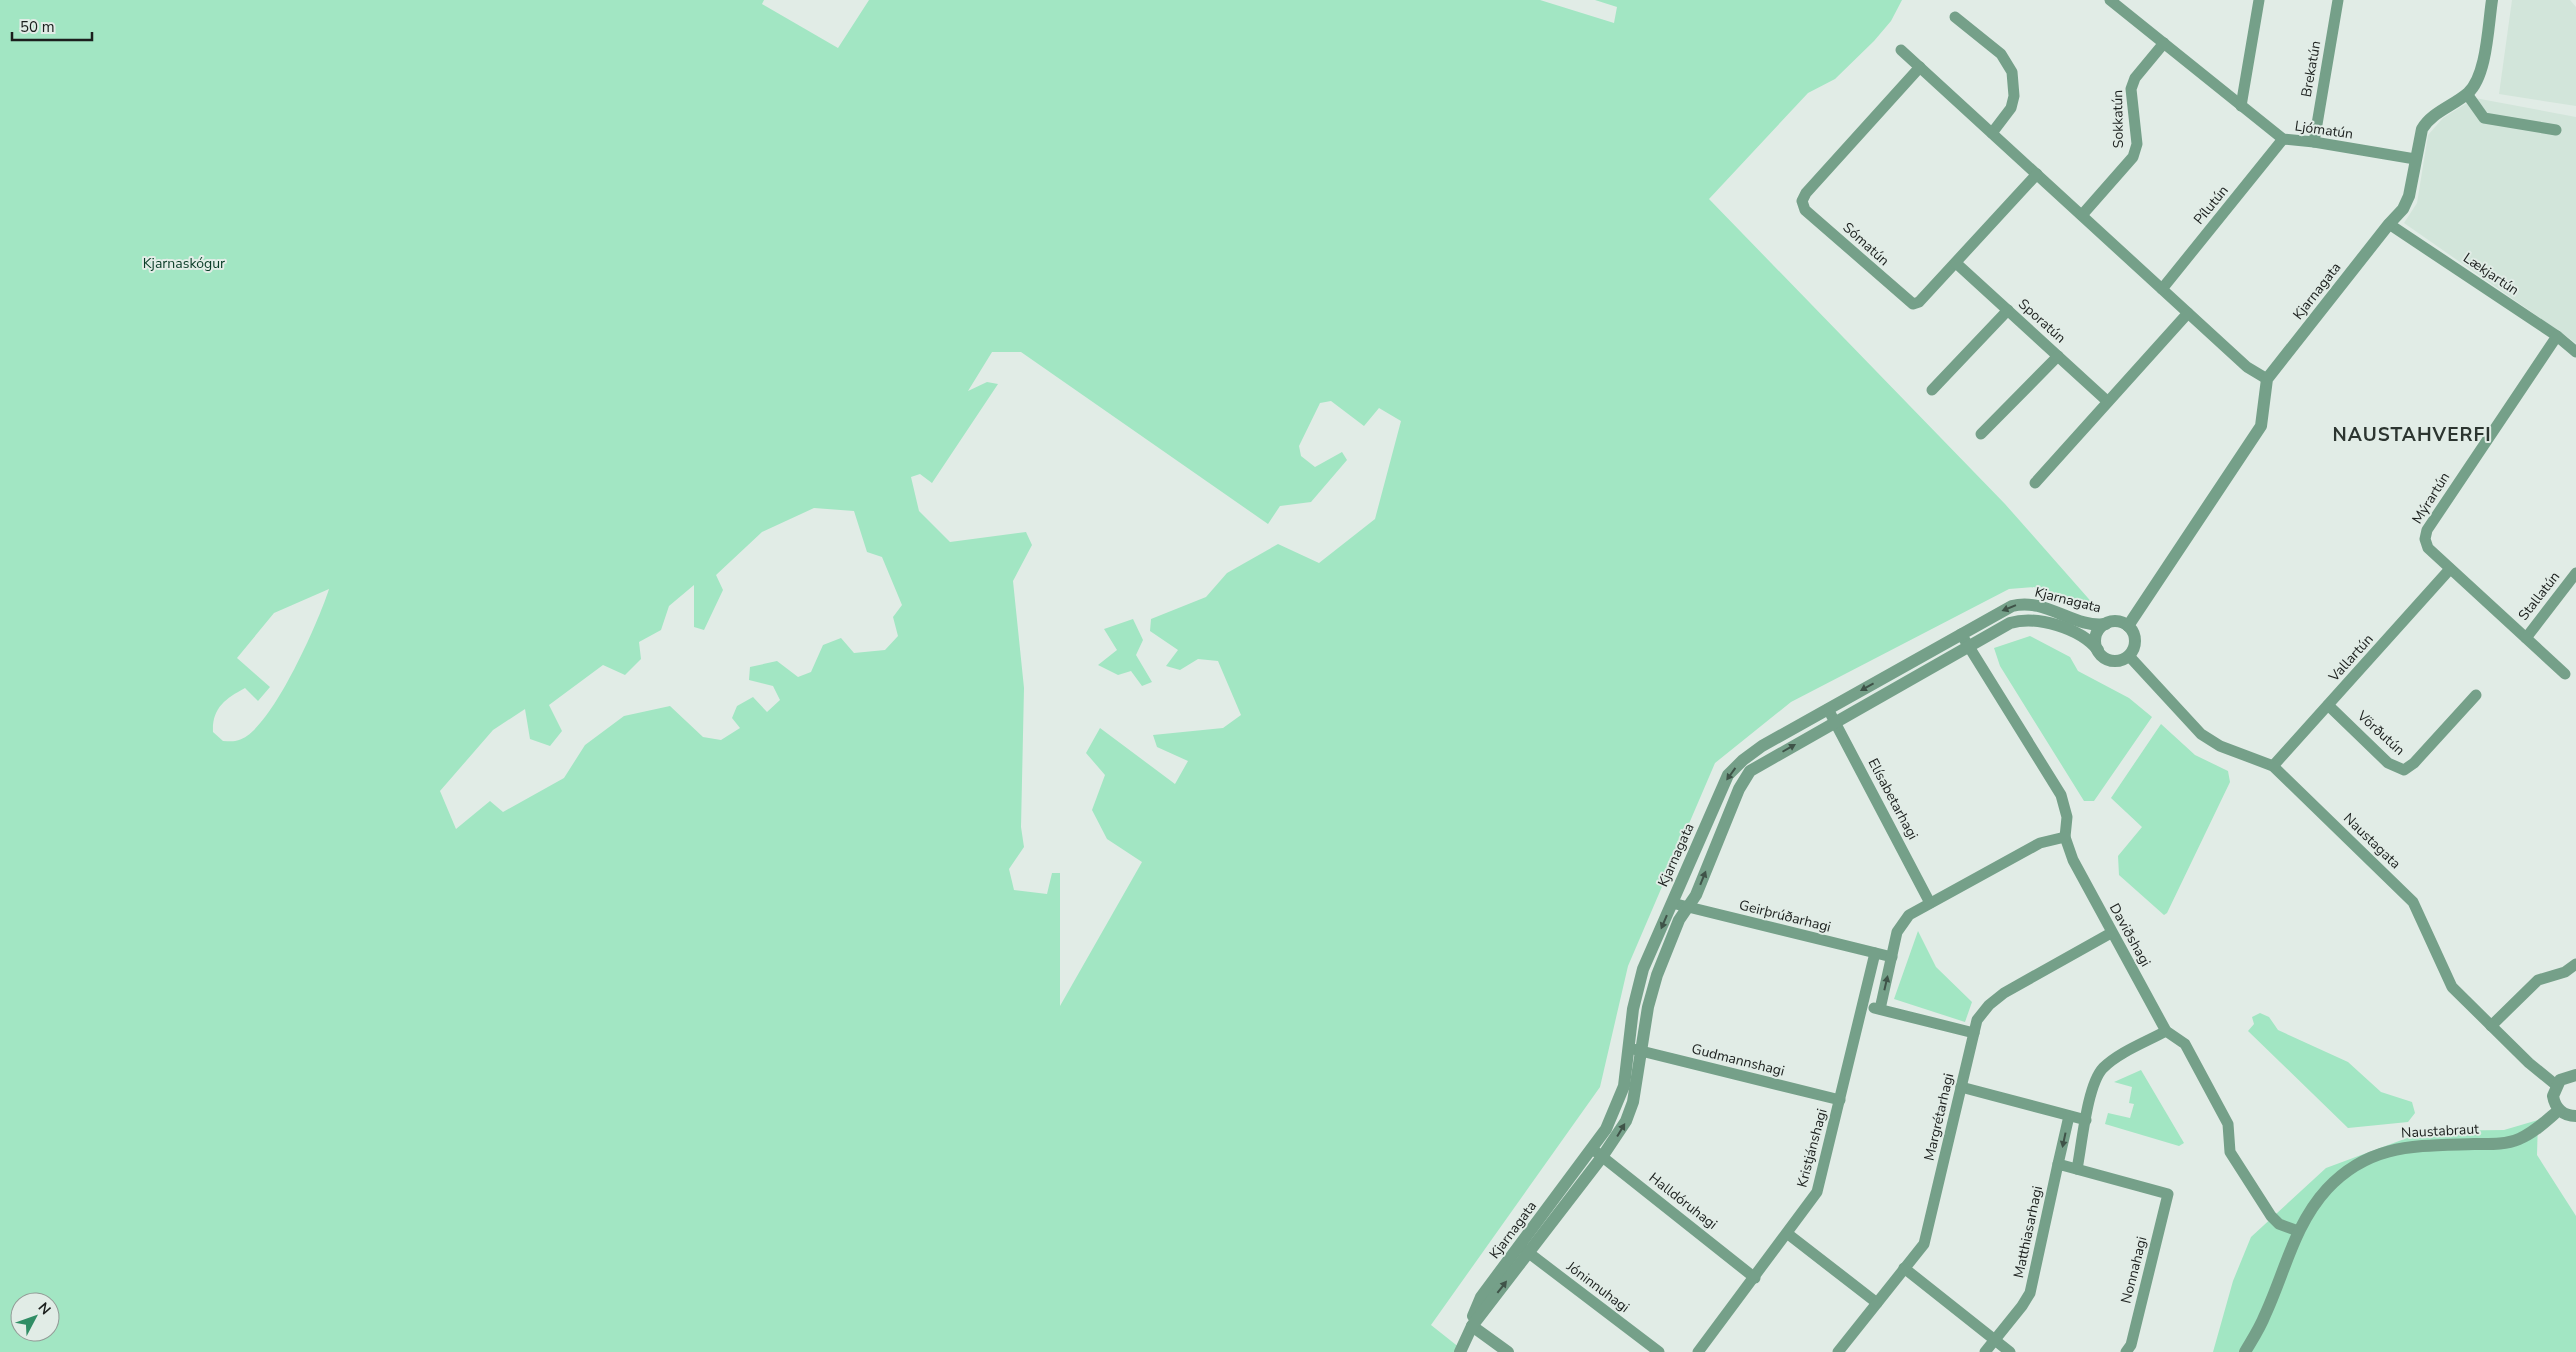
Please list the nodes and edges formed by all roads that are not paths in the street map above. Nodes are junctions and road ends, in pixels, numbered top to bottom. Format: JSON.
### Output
{"nodes":[{"id":1,"x":2110,"y":0,"type":"edge"},
{"id":2,"x":2259,"y":0,"type":"edge"},
{"id":3,"x":2338,"y":0,"type":"edge"},
{"id":4,"x":2492,"y":0,"type":"edge"},
{"id":5,"x":1955,"y":17,"type":"dead end"},
{"id":6,"x":2164,"y":43,"type":"junction"},
{"id":7,"x":1901,"y":50,"type":"dead end"},
{"id":8,"x":1920,"y":67,"type":"junction"},
{"id":9,"x":2467,"y":94,"type":"junction"},
{"id":10,"x":2241,"y":106,"type":"junction"},
{"id":11,"x":2556,"y":130,"type":"dead end"},
{"id":12,"x":1992,"y":134,"type":"junction"},
{"id":13,"x":2283,"y":140,"type":"junction"},
{"id":14,"x":2314,"y":142,"type":"junction"},
{"id":15,"x":2415,"y":159,"type":"junction"},
{"id":16,"x":2037,"y":174,"type":"junction"},
{"id":17,"x":2082,"y":216,"type":"junction"},
{"id":18,"x":2388,"y":224,"type":"junction"},
{"id":19,"x":1956,"y":263,"type":"junction"},
{"id":20,"x":2162,"y":289,"type":"junction"},
{"id":21,"x":2008,"y":310,"type":"junction"},
{"id":22,"x":2188,"y":313,"type":"junction"},
{"id":23,"x":2557,"y":336,"type":"junction"},
{"id":24,"x":2576,"y":352,"type":"edge"},
{"id":25,"x":2058,"y":356,"type":"junction"},
{"id":26,"x":2267,"y":379,"type":"junction"},
{"id":27,"x":1932,"y":390,"type":"dead end"},
{"id":28,"x":2107,"y":401,"type":"junction"},
{"id":29,"x":1981,"y":434,"type":"dead end"},
{"id":30,"x":2035,"y":483,"type":"dead end"},
{"id":31,"x":2450,"y":569,"type":"junction"},
{"id":32,"x":2576,"y":573,"type":"edge"},
{"id":33,"x":2106,"y":624,"type":"junction"},
{"id":34,"x":2128,"y":626,"type":"junction"},
{"id":35,"x":1961,"y":634,"type":"junction"},
{"id":36,"x":2526,"y":638,"type":"junction"},
{"id":37,"x":1969,"y":646,"type":"junction"},
{"id":38,"x":2098,"y":650,"type":"junction"},
{"id":39,"x":2129,"y":656,"type":"junction"},
{"id":40,"x":2565,"y":674,"type":"dead end"},
{"id":41,"x":2476,"y":695,"type":"dead end"},
{"id":42,"x":2328,"y":705,"type":"junction"},
{"id":43,"x":1828,"y":708,"type":"junction"},
{"id":44,"x":1835,"y":721,"type":"junction"},
{"id":45,"x":2272,"y":766,"type":"junction"},
{"id":46,"x":2065,"y":837,"type":"junction"},
{"id":47,"x":1672,"y":903,"type":"junction"},
{"id":48,"x":1930,"y":903,"type":"junction"},
{"id":49,"x":1688,"y":907,"type":"junction"},
{"id":50,"x":2111,"y":932,"type":"junction"},
{"id":51,"x":1875,"y":953,"type":"junction"},
{"id":52,"x":1892,"y":957,"type":"junction"},
{"id":53,"x":2576,"y":964,"type":"edge"},
{"id":54,"x":1863,"y":1005,"type":"junction"},
{"id":55,"x":1880,"y":1010,"type":"junction"},
{"id":56,"x":2491,"y":1026,"type":"junction"},
{"id":57,"x":2166,"y":1030,"type":"junction"},
{"id":58,"x":1974,"y":1033,"type":"junction"},
{"id":59,"x":1635,"y":1050,"type":"junction"},
{"id":60,"x":2576,"y":1075,"type":"edge"},
{"id":61,"x":2556,"y":1085,"type":"junction"},
{"id":62,"x":1961,"y":1086,"type":"junction"},
{"id":63,"x":1840,"y":1100,"type":"junction"},
{"id":64,"x":2559,"y":1110,"type":"junction"},
{"id":65,"x":2069,"y":1116,"type":"junction"},
{"id":66,"x":2576,"y":1116,"type":"edge"},
{"id":67,"x":2086,"y":1120,"type":"junction"},
{"id":68,"x":1597,"y":1153,"type":"junction"},
{"id":69,"x":2058,"y":1164,"type":"junction"},
{"id":70,"x":2078,"y":1169,"type":"junction"},
{"id":71,"x":2298,"y":1231,"type":"junction"},
{"id":72,"x":1788,"y":1234,"type":"junction"},
{"id":73,"x":1524,"y":1249,"type":"junction"},
{"id":74,"x":1904,"y":1268,"type":"junction"},
{"id":75,"x":1755,"y":1278,"type":"junction"},
{"id":76,"x":1877,"y":1303,"type":"junction"},
{"id":77,"x":1472,"y":1326,"type":"junction"},
{"id":78,"x":1995,"y":1340,"type":"junction"},
{"id":79,"x":1460,"y":1352,"type":"edge"},
{"id":80,"x":1508,"y":1352,"type":"edge"},
{"id":81,"x":1659,"y":1352,"type":"edge"},
{"id":82,"x":1698,"y":1352,"type":"edge"},
{"id":83,"x":1838,"y":1352,"type":"edge"},
{"id":84,"x":1985,"y":1352,"type":"edge"},
{"id":85,"x":2010,"y":1352,"type":"edge"},
{"id":86,"x":2126,"y":1352,"type":"edge"},
{"id":87,"x":2245,"y":1352,"type":"edge"}],
"edges":[{"from":1,"to":6,"type":"street","name":"Ljómatún"},
{"from":2,"to":10,"type":"street"},
{"from":3,"to":14,"type":"street","name":"Brekatún"},
{"from":4,"to":9,"type":"street","name":"Kjarnagata"},
{"from":5,"to":12,"type":"street"},
{"from":6,"to":10,"type":"street","name":"Ljómatún"},
{"from":6,"to":17,"type":"street","name":"Sokkatún"},
{"from":7,"to":8,"type":"street"},
{"from":8,"to":12,"type":"street"},
{"from":8,"to":19,"type":"street","name":"Sómatún"},
{"from":9,"to":11,"type":"street"},
{"from":9,"to":15,"type":"street","name":"Kjarnagata"},
{"from":10,"to":13,"type":"street","name":"Ljómatún"},
{"from":12,"to":16,"type":"street"},
{"from":13,"to":14,"type":"street","name":"Ljómatún"},
{"from":13,"to":20,"type":"street","name":"Pílutún"},
{"from":14,"to":15,"type":"street","name":"Ljómatún"},
{"from":15,"to":18,"type":"street","name":"Kjarnagata"},
{"from":16,"to":17,"type":"street"},
{"from":16,"to":19,"type":"street","name":"Sómatún"},
{"from":17,"to":20,"type":"street"},
{"from":18,"to":23,"type":"street","name":"Lækjartún"},
{"from":18,"to":26,"type":"street","name":"Kjarnagata"},
{"from":19,"to":21,"type":"street","name":"Sporatún"},
{"from":20,"to":22,"type":"street"},
{"from":21,"to":25,"type":"street","name":"Sporatún"},
{"from":21,"to":27,"type":"street"},
{"from":22,"to":26,"type":"street"},
{"from":22,"to":28,"type":"street"},
{"from":23,"to":24,"type":"street","name":"Lækjartún"},
{"from":23,"to":31,"type":"street","name":"Mýrartún"},
{"from":25,"to":28,"type":"street","name":"Sporatún"},
{"from":25,"to":29,"type":"street"},
{"from":26,"to":34,"type":"street"},
{"from":28,"to":30,"type":"street"},
{"from":31,"to":36,"type":"street","name":"Mýrartún"},
{"from":31,"to":42,"type":"street","name":"Vallartún"},
{"from":32,"to":36,"type":"street","name":"Stallatún"},
{"from":33,"to":34,"type":"street"},
{"from":33,"to":35,"type":"street","name":"Kjarnagata","one_way":true},
{"from":33,"to":38,"type":"street"},
{"from":34,"to":39,"type":"street"},
{"from":35,"to":37,"type":"street","name":"Daviðshagi"},
{"from":35,"to":43,"type":"street","name":"Kjarnagata","one_way":true},
{"from":36,"to":40,"type":"street","name":"Mýrartún"},
{"from":37,"to":38,"type":"street","name":"Kjarnagata"},
{"from":37,"to":44,"type":"street","name":"Kjarnagata"},
{"from":37,"to":46,"type":"street","name":"Daviðshagi"},
{"from":38,"to":39,"type":"street"},
{"from":39,"to":45,"type":"street","name":"Naustagata"},
{"from":41,"to":42,"type":"street","name":"Vörðutún"},
{"from":42,"to":45,"type":"street","name":"Vallartún"},
{"from":43,"to":44,"type":"street","name":"Elísabetarhagi"},
{"from":43,"to":47,"type":"street","name":"Kjarnagata","one_way":true},
{"from":44,"to":48,"type":"street","name":"Elísabetarhagi"},
{"from":49,"to":44,"type":"street","name":"Kjarnagata","one_way":true},
{"from":45,"to":56,"type":"street","name":"Naustagata"},
{"from":46,"to":48,"type":"street"},
{"from":46,"to":50,"type":"street","name":"Daviðshagi"},
{"from":47,"to":49,"type":"street","name":"Geirþrúðarhagi"},
{"from":47,"to":59,"type":"street","name":"Kjarnagata","one_way":true},
{"from":48,"to":52,"type":"street"},
{"from":49,"to":51,"type":"street","name":"Geirþrúðarhagi"},
{"from":49,"to":59,"type":"street","name":"Kjarnagata"},
{"from":50,"to":57,"type":"street","name":"Daviðshagi"},
{"from":50,"to":58,"type":"street","name":"Margrétarhagi"},
{"from":51,"to":52,"type":"street","name":"Geirþrúðarhagi"},
{"from":51,"to":54,"type":"street","name":"Kristjánshagi"},
{"from":55,"to":52,"type":"street","one_way":true},
{"from":53,"to":56,"type":"street"},
{"from":54,"to":55,"type":"street"},
{"from":54,"to":63,"type":"street","name":"Kristjánshagi"},
{"from":55,"to":58,"type":"street"},
{"from":56,"to":61,"type":"street","name":"Naustagata"},
{"from":57,"to":67,"type":"street"},
{"from":57,"to":71,"type":"street","name":"Daviðshagi"},
{"from":58,"to":62,"type":"street","name":"Margrétarhagi"},
{"from":59,"to":63,"type":"street","name":"Gudmannshagi"},
{"from":59,"to":68,"type":"street","name":"Kjarnagata"},
{"from":60,"to":61,"type":"street"},
{"from":61,"to":64,"type":"street"},
{"from":62,"to":65,"type":"street"},
{"from":62,"to":74,"type":"street","name":"Margrétarhagi"},
{"from":63,"to":72,"type":"street","name":"Kristjánshagi"},
{"from":64,"to":66,"type":"street"},
{"from":64,"to":71,"type":"street","name":"Naustabraut"},
{"from":65,"to":67,"type":"street"},
{"from":65,"to":69,"type":"street","name":"Matthiasarhagi","one_way":true},
{"from":67,"to":70,"type":"street"},
{"from":68,"to":73,"type":"street","name":"Kjarnagata"},
{"from":68,"to":75,"type":"street","name":"Halldóruhagi"},
{"from":69,"to":70,"type":"street"},
{"from":69,"to":78,"type":"street","name":"Matthiasarhagi"},
{"from":70,"to":86,"type":"street","name":"Nonnahagi"},
{"from":71,"to":87,"type":"street","name":"Naustabraut"},
{"from":72,"to":75,"type":"street","name":"Kristjánshagi"},
{"from":72,"to":76,"type":"street"},
{"from":73,"to":77,"type":"street","name":"Kjarnagata"},
{"from":73,"to":81,"type":"street","name":"Jóninnuhagi"},
{"from":74,"to":76,"type":"street","name":"Margrétarhagi"},
{"from":74,"to":78,"type":"street"},
{"from":75,"to":82,"type":"street","name":"Kristjánshagi"},
{"from":76,"to":83,"type":"street","name":"Margrétarhagi"},
{"from":77,"to":79,"type":"street","name":"Kjarnagata"},
{"from":77,"to":80,"type":"street"},
{"from":78,"to":84,"type":"street","name":"Matthiasarhagi"},
{"from":78,"to":85,"type":"street"}]}
